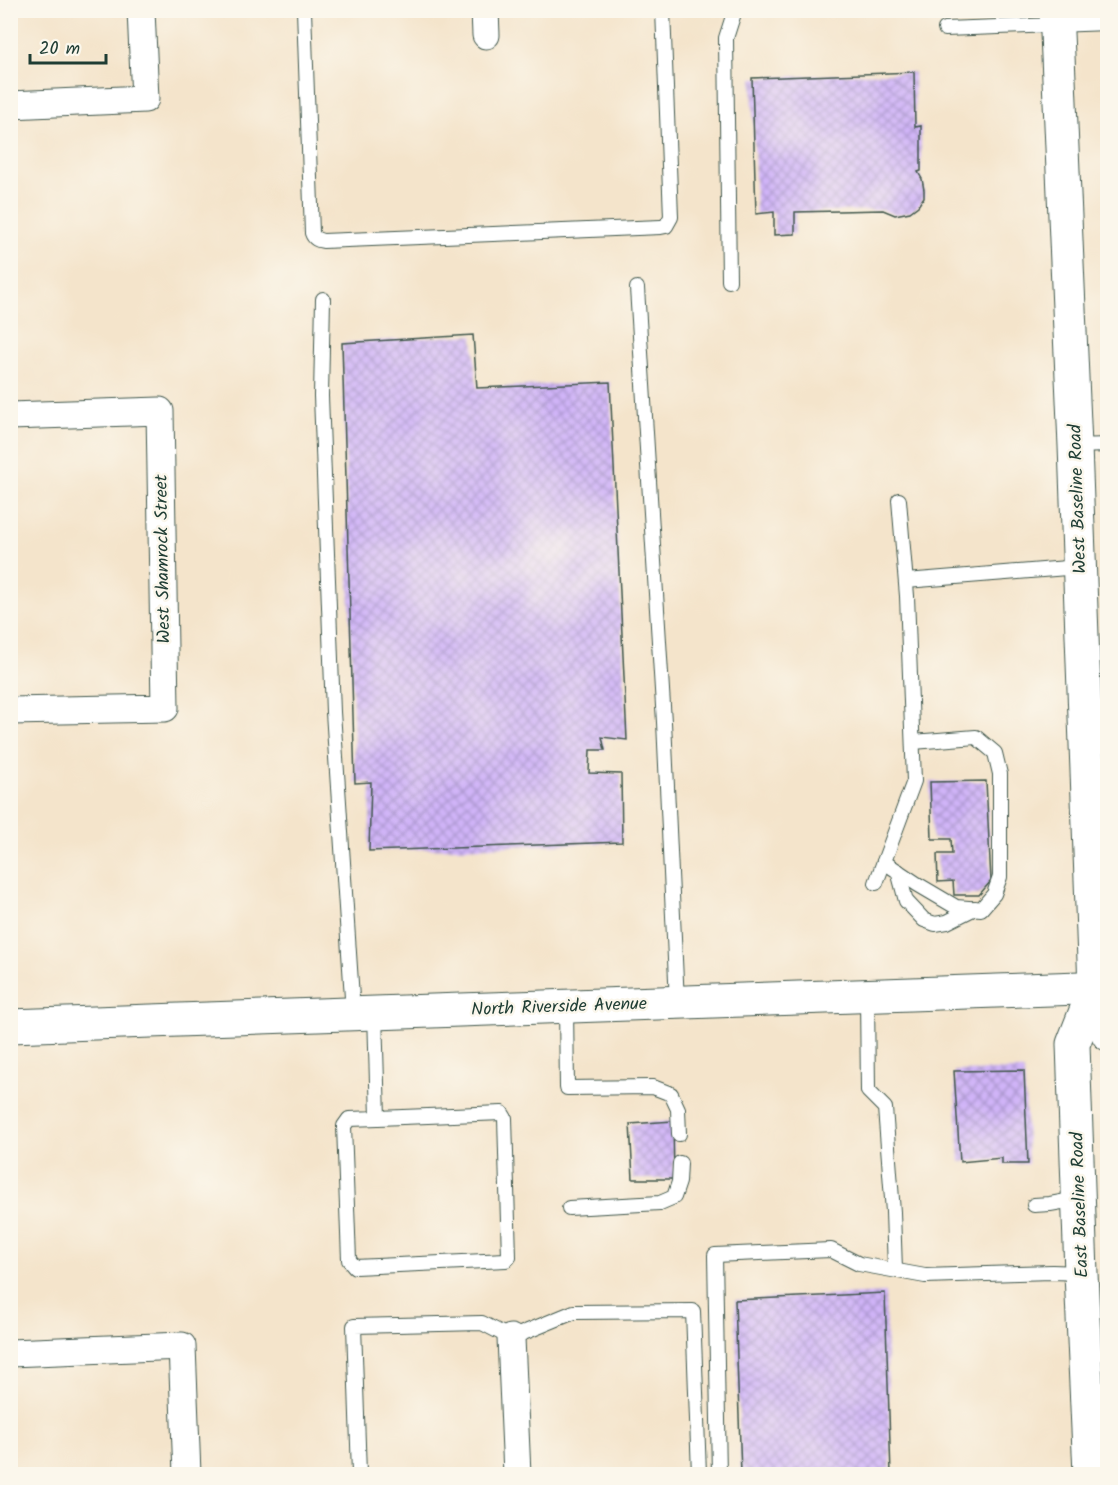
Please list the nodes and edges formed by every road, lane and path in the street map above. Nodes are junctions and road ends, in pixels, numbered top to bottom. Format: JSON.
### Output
{"nodes":[{"id":1,"x":141,"y":10,"type":"edge"},
{"id":2,"x":304,"y":10,"type":"edge"},
{"id":3,"x":663,"y":10,"type":"edge"},
{"id":4,"x":735,"y":10,"type":"edge"},
{"id":5,"x":1056,"y":17,"type":"edge"},
{"id":6,"x":1107,"y":23,"type":"edge"},
{"id":7,"x":945,"y":29,"type":"dead end"},
{"id":8,"x":10,"y":105,"type":"edge"},
{"id":9,"x":729,"y":281,"type":"dead end"},
{"id":10,"x":637,"y":288,"type":"dead end"},
{"id":11,"x":323,"y":299,"type":"dead end"},
{"id":12,"x":10,"y":416,"type":"edge"},
{"id":13,"x":1107,"y":445,"type":"edge"},
{"id":14,"x":1075,"y":446,"type":"junction"},
{"id":15,"x":899,"y":500,"type":"dead end"},
{"id":16,"x":1079,"y":567,"type":"junction"},
{"id":17,"x":906,"y":581,"type":"junction"},
{"id":18,"x":10,"y":711,"type":"edge"},
{"id":19,"x":913,"y":742,"type":"junction"},
{"id":20,"x":884,"y":862,"type":"junction"},
{"id":21,"x":898,"y":871,"type":"junction"},
{"id":22,"x":876,"y":883,"type":"dead end"},
{"id":23,"x":975,"y":908,"type":"junction"},
{"id":24,"x":1101,"y":987,"type":"edge"},
{"id":25,"x":867,"y":996,"type":"junction"},
{"id":26,"x":677,"y":1002,"type":"junction"},
{"id":27,"x":566,"y":1006,"type":"junction"},
{"id":28,"x":364,"y":1013,"type":"junction"},
{"id":29,"x":10,"y":1026,"type":"edge"},
{"id":30,"x":1107,"y":1034,"type":"edge"},
{"id":31,"x":378,"y":1118,"type":"junction"},
{"id":32,"x":679,"y":1134,"type":"dead end"},
{"id":33,"x":680,"y":1163,"type":"dead end"},
{"id":34,"x":1078,"y":1199,"type":"junction"},
{"id":35,"x":1034,"y":1205,"type":"dead end"},
{"id":36,"x":569,"y":1208,"type":"dead end"},
{"id":37,"x":895,"y":1270,"type":"junction"},
{"id":38,"x":1081,"y":1273,"type":"junction"},
{"id":39,"x":512,"y":1338,"type":"junction"},
{"id":40,"x":10,"y":1353,"type":"edge"},
{"id":41,"x":187,"y":1474,"type":"edge"},
{"id":42,"x":359,"y":1474,"type":"edge"},
{"id":43,"x":517,"y":1474,"type":"edge"},
{"id":44,"x":699,"y":1474,"type":"edge"},
{"id":45,"x":720,"y":1474,"type":"edge"},
{"id":46,"x":1090,"y":1474,"type":"edge"}],
"edges":[{"from":1,"to":8,"type":"street"},
{"from":2,"to":3,"type":"lane"},
{"from":4,"to":9,"type":"lane"},
{"from":5,"to":6,"type":"lane"},
{"from":5,"to":7,"type":"lane"},
{"from":5,"to":14,"type":"main road","name":"West Baseline Road"},
{"from":10,"to":26,"type":"lane"},
{"from":11,"to":28,"type":"lane"},
{"from":12,"to":18,"type":"street","name":"West Shamrock Street"},
{"from":13,"to":14,"type":"lane"},
{"from":14,"to":16,"type":"main road","name":"West Baseline Road"},
{"from":15,"to":17,"type":"lane"},
{"from":16,"to":17,"type":"lane"},
{"from":16,"to":24,"type":"main road","name":"West Baseline Road"},
{"from":17,"to":19,"type":"lane"},
{"from":19,"to":20,"type":"lane"},
{"from":19,"to":23,"type":"lane"},
{"from":20,"to":21,"type":"lane"},
{"from":20,"to":22,"type":"lane"},
{"from":21,"to":23,"type":"lane"},
{"from":21,"to":23,"type":"lane"},
{"from":24,"to":25,"type":"main road","name":"North Riverside Avenue"},
{"from":24,"to":30,"type":"main road"},
{"from":24,"to":34,"type":"main road","name":"East Baseline Road"},
{"from":25,"to":26,"type":"main road","name":"North Riverside Avenue"},
{"from":25,"to":37,"type":"lane"},
{"from":26,"to":27,"type":"main road","name":"North Riverside Avenue"},
{"from":27,"to":28,"type":"main road","name":"North Riverside Avenue"},
{"from":27,"to":32,"type":"lane"},
{"from":28,"to":29,"type":"main road","name":"North Riverside Avenue"},
{"from":28,"to":31,"type":"lane"},
{"from":31,"to":31,"type":"lane"},
{"from":33,"to":36,"type":"lane"},
{"from":34,"to":35,"type":"lane"},
{"from":34,"to":38,"type":"main road","name":"East Baseline Road"},
{"from":37,"to":38,"type":"lane"},
{"from":37,"to":45,"type":"lane"},
{"from":38,"to":46,"type":"main road","name":"East Baseline Road"},
{"from":39,"to":42,"type":"lane"},
{"from":39,"to":43,"type":"street"},
{"from":39,"to":44,"type":"lane"},
{"from":40,"to":41,"type":"street"}]}
